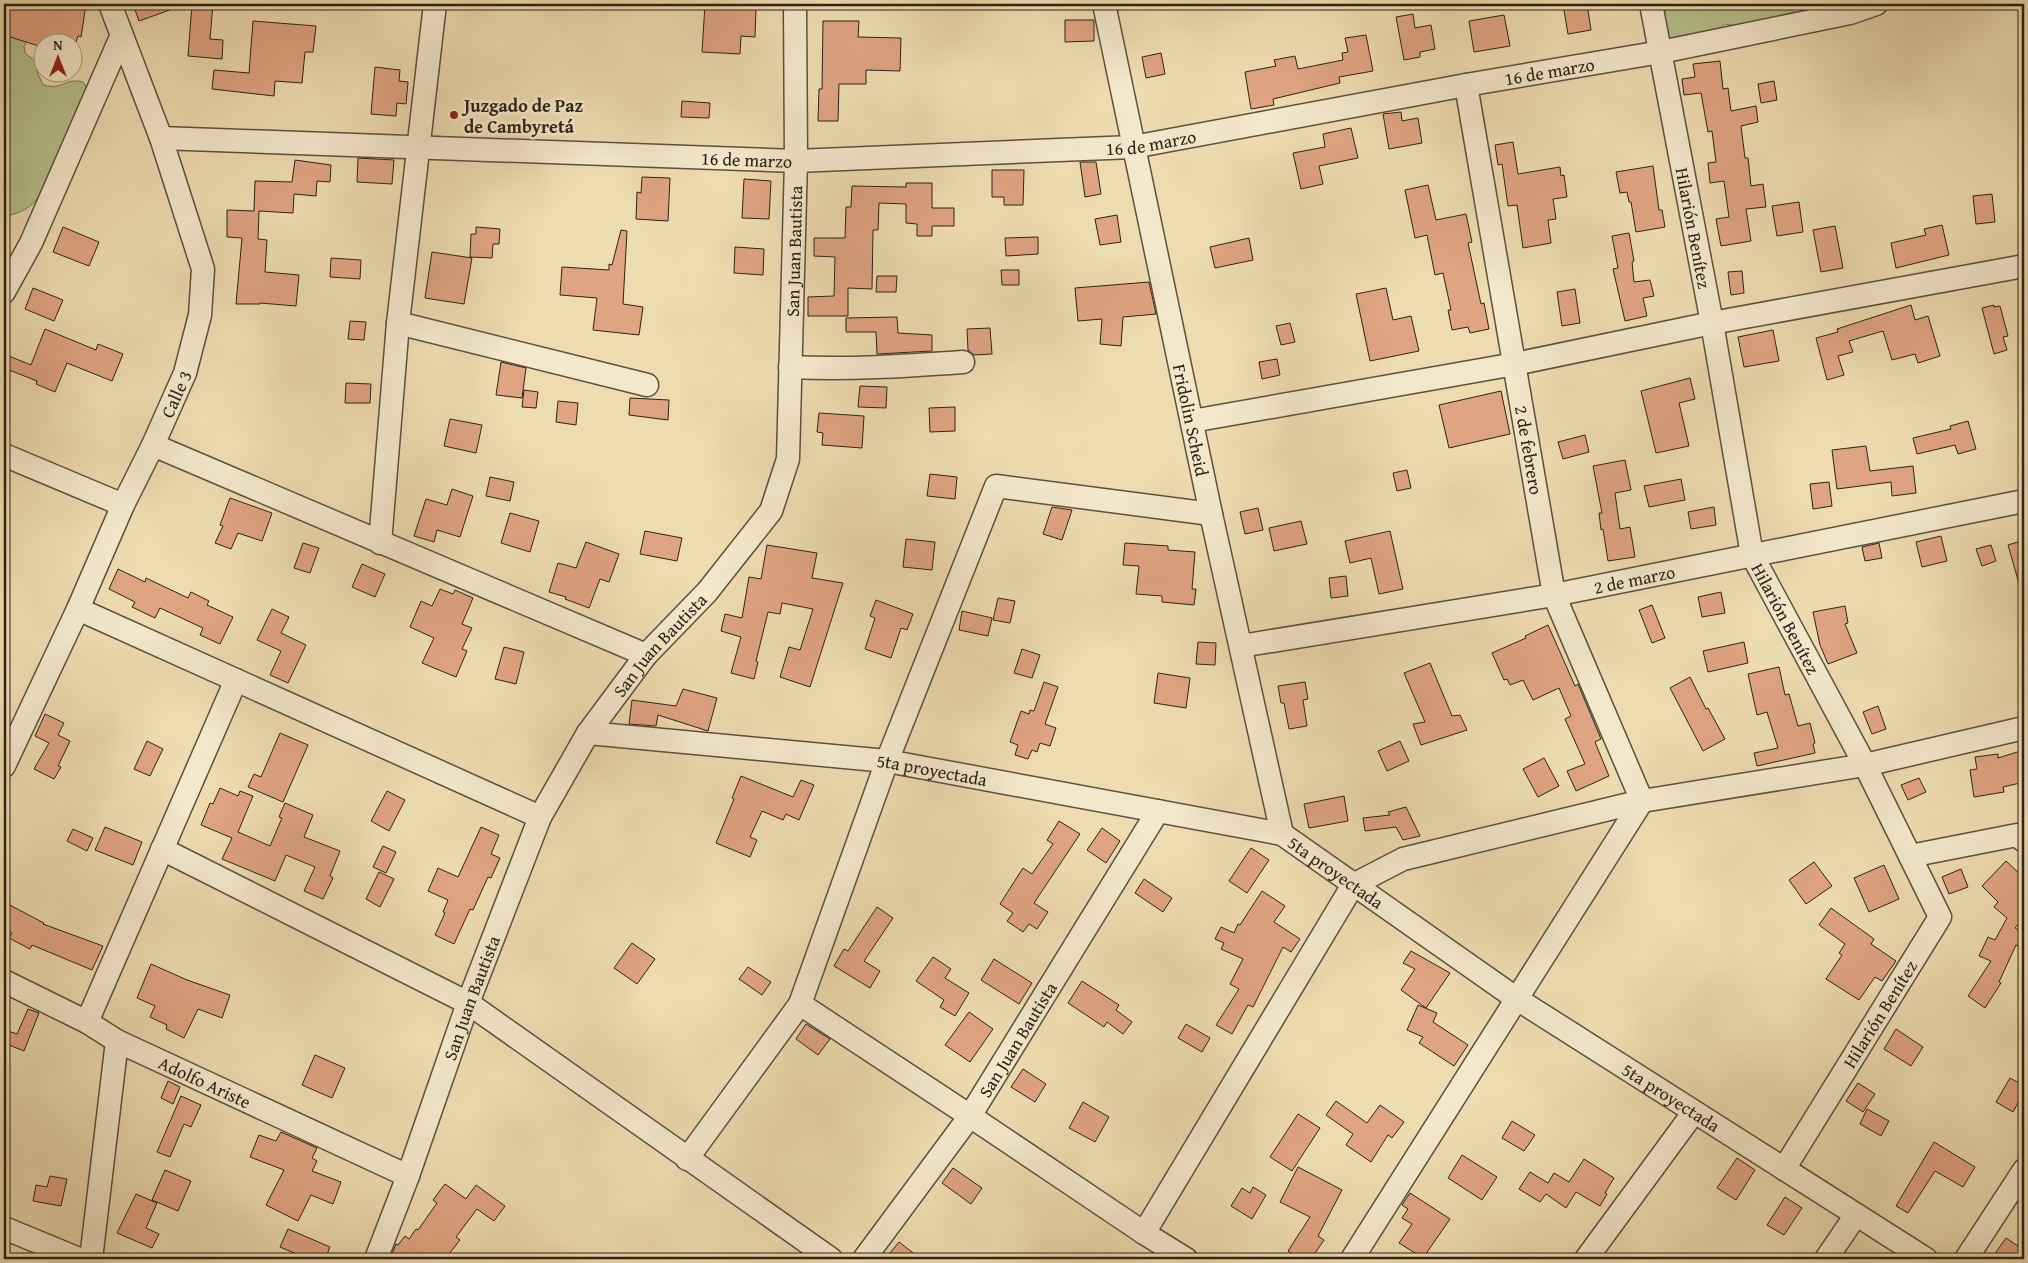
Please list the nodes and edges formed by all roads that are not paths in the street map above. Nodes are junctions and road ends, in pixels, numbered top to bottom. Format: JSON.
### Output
{"nodes":[{"id":1,"x":110,"y":4,"type":"edge"},
{"id":2,"x":436,"y":4,"type":"edge"},
{"id":3,"x":795,"y":4,"type":"edge"},
{"id":4,"x":1104,"y":4,"type":"edge"},
{"id":5,"x":1651,"y":4,"type":"edge"},
{"id":6,"x":1876,"y":4,"type":"edge"},
{"id":7,"x":122,"y":37,"type":"junction"},
{"id":8,"x":1661,"y":52,"type":"junction"},
{"id":9,"x":1466,"y":84,"type":"junction"},
{"id":10,"x":161,"y":138,"type":"junction"},
{"id":11,"x":1134,"y":147,"type":"junction"},
{"id":12,"x":416,"y":148,"type":"junction"},
{"id":13,"x":796,"y":161,"type":"junction"},
{"id":14,"x":2024,"y":266,"type":"edge"},
{"id":15,"x":4,"y":292,"type":"edge"},
{"id":16,"x":398,"y":323,"type":"junction"},
{"id":17,"x":1712,"y":324,"type":"junction"},
{"id":18,"x":963,"y":362,"type":"dead end"},
{"id":19,"x":1515,"y":364,"type":"junction"},
{"id":20,"x":790,"y":367,"type":"junction"},
{"id":21,"x":646,"y":385,"type":"dead end"},
{"id":22,"x":1192,"y":421,"type":"junction"},
{"id":23,"x":153,"y":445,"type":"junction"},
{"id":24,"x":4,"y":456,"type":"edge"},
{"id":25,"x":2024,"y":501,"type":"edge"},
{"id":26,"x":122,"y":504,"type":"junction"},
{"id":27,"x":1211,"y":514,"type":"junction"},
{"id":28,"x":380,"y":543,"type":"junction"},
{"id":29,"x":1752,"y":555,"type":"junction"},
{"id":30,"x":1554,"y":595,"type":"junction"},
{"id":31,"x":78,"y":608,"type":"junction"},
{"id":32,"x":1241,"y":646,"type":"junction"},
{"id":33,"x":646,"y":655,"type":"junction"},
{"id":34,"x":236,"y":680,"type":"junction"},
{"id":35,"x":2024,"y":728,"type":"edge"},
{"id":36,"x":588,"y":733,"type":"junction"},
{"id":37,"x":887,"y":761,"type":"junction"},
{"id":38,"x":1865,"y":765,"type":"junction"},
{"id":39,"x":4,"y":766,"type":"edge"},
{"id":40,"x":1642,"y":801,"type":"junction"},
{"id":41,"x":1158,"y":811,"type":"junction"},
{"id":42,"x":540,"y":817,"type":"junction"},
{"id":43,"x":1282,"y":834,"type":"junction"},
{"id":44,"x":2024,"y":841,"type":"edge"},
{"id":45,"x":162,"y":849,"type":"junction"},
{"id":46,"x":1910,"y":856,"type":"junction"},
{"id":47,"x":1353,"y":885,"type":"junction"},
{"id":48,"x":4,"y":981,"type":"edge"},
{"id":49,"x":1517,"y":999,"type":"junction"},
{"id":50,"x":468,"y":1004,"type":"junction"},
{"id":51,"x":800,"y":1004,"type":"junction"},
{"id":52,"x":86,"y":1022,"type":"junction"},
{"id":53,"x":117,"y":1040,"type":"junction"},
{"id":54,"x":1694,"y":1112,"type":"junction"},
{"id":55,"x":970,"y":1116,"type":"junction"},
{"id":56,"x":687,"y":1158,"type":"junction"},
{"id":57,"x":1784,"y":1169,"type":"junction"},
{"id":58,"x":2024,"y":1170,"type":"edge"},
{"id":59,"x":408,"y":1176,"type":"junction"},
{"id":60,"x":1856,"y":1215,"type":"junction"},
{"id":61,"x":4,"y":1228,"type":"edge"},
{"id":62,"x":1144,"y":1233,"type":"junction"},
{"id":63,"x":79,"y":1259,"type":"edge"},
{"id":64,"x":91,"y":1259,"type":"edge"},
{"id":65,"x":376,"y":1259,"type":"edge"},
{"id":66,"x":831,"y":1259,"type":"edge"},
{"id":67,"x":864,"y":1259,"type":"edge"},
{"id":68,"x":1186,"y":1259,"type":"edge"},
{"id":69,"x":1352,"y":1259,"type":"edge"},
{"id":70,"x":1586,"y":1259,"type":"edge"},
{"id":71,"x":1826,"y":1259,"type":"edge"},
{"id":72,"x":1926,"y":1259,"type":"edge"},
{"id":73,"x":1966,"y":1259,"type":"edge"}],
"edges":[{"from":1,"to":7,"type":"street","name":"Calle 3"},
{"from":2,"to":12,"type":"street"},
{"from":3,"to":13,"type":"street","name":"San Juan Bautista"},
{"from":4,"to":11,"type":"street","name":"Fridolin Scheid"},
{"from":5,"to":8,"type":"street","name":"Hilarión Benítez"},
{"from":6,"to":8,"type":"street","name":"16 de marzo"},
{"from":7,"to":10,"type":"street","name":"Calle 3"},
{"from":7,"to":15,"type":"street"},
{"from":8,"to":9,"type":"street","name":"16 de marzo"},
{"from":8,"to":17,"type":"street","name":"Hilarión Benítez"},
{"from":9,"to":11,"type":"street","name":"16 de marzo"},
{"from":9,"to":19,"type":"street","name":"2 de febrero"},
{"from":10,"to":12,"type":"street","name":"16 de marzo"},
{"from":10,"to":23,"type":"street","name":"Calle 3"},
{"from":11,"to":13,"type":"street","name":"16 de marzo"},
{"from":11,"to":22,"type":"street","name":"Fridolin Scheid"},
{"from":12,"to":13,"type":"street","name":"16 de marzo"},
{"from":12,"to":16,"type":"street"},
{"from":13,"to":20,"type":"street","name":"San Juan Bautista"},
{"from":14,"to":17,"type":"street"},
{"from":16,"to":21,"type":"street"},
{"from":16,"to":28,"type":"street"},
{"from":17,"to":19,"type":"street"},
{"from":17,"to":29,"type":"street","name":"Hilarión Benítez"},
{"from":18,"to":20,"type":"street"},
{"from":19,"to":22,"type":"street"},
{"from":19,"to":30,"type":"street","name":"2 de febrero"},
{"from":20,"to":33,"type":"street","name":"San Juan Bautista"},
{"from":22,"to":27,"type":"street","name":"Fridolin Scheid"},
{"from":23,"to":26,"type":"street","name":"Calle 3"},
{"from":23,"to":28,"type":"street"},
{"from":24,"to":26,"type":"street"},
{"from":25,"to":29,"type":"street","name":"2 de marzo"},
{"from":26,"to":31,"type":"street","name":"Calle 3"},
{"from":27,"to":32,"type":"street","name":"Fridolin Scheid"},
{"from":27,"to":37,"type":"street"},
{"from":28,"to":33,"type":"street"},
{"from":29,"to":30,"type":"street","name":"2 de marzo"},
{"from":29,"to":38,"type":"street","name":"Hilarión Benítez"},
{"from":30,"to":32,"type":"street","name":"2 de marzo"},
{"from":30,"to":40,"type":"street","name":"2 de febrero"},
{"from":31,"to":34,"type":"street"},
{"from":31,"to":39,"type":"street","name":"Calle 3"},
{"from":32,"to":43,"type":"street","name":"Fridolin Scheid"},
{"from":33,"to":36,"type":"street","name":"San Juan Bautista"},
{"from":34,"to":42,"type":"street"},
{"from":34,"to":45,"type":"street"},
{"from":35,"to":38,"type":"street"},
{"from":36,"to":37,"type":"street","name":"5ta proyectada"},
{"from":36,"to":42,"type":"street","name":"San Juan Bautista"},
{"from":37,"to":41,"type":"street","name":"5ta proyectada"},
{"from":37,"to":51,"type":"street"},
{"from":38,"to":40,"type":"street"},
{"from":38,"to":46,"type":"street","name":"Hilarión Benítez"},
{"from":40,"to":47,"type":"street"},
{"from":40,"to":49,"type":"street"},
{"from":41,"to":43,"type":"street","name":"5ta proyectada"},
{"from":41,"to":55,"type":"street","name":"San Juan Bautista"},
{"from":42,"to":50,"type":"street","name":"San Juan Bautista"},
{"from":43,"to":47,"type":"street","name":"5ta proyectada"},
{"from":44,"to":46,"type":"street"},
{"from":45,"to":50,"type":"street"},
{"from":45,"to":52,"type":"street"},
{"from":46,"to":57,"type":"street","name":"Hilarión Benítez"},
{"from":47,"to":49,"type":"street","name":"5ta proyectada"},
{"from":47,"to":62,"type":"street"},
{"from":48,"to":52,"type":"street","name":"Adolfo Ariste"},
{"from":49,"to":54,"type":"street","name":"5ta proyectada"},
{"from":49,"to":69,"type":"street"},
{"from":50,"to":56,"type":"street"},
{"from":50,"to":59,"type":"street","name":"San Juan Bautista"},
{"from":51,"to":55,"type":"street"},
{"from":51,"to":56,"type":"street"},
{"from":52,"to":53,"type":"street","name":"Adolfo Ariste"},
{"from":53,"to":59,"type":"street","name":"Adolfo Ariste"},
{"from":53,"to":64,"type":"street"},
{"from":54,"to":57,"type":"street","name":"5ta proyectada"},
{"from":54,"to":70,"type":"street"},
{"from":55,"to":62,"type":"street"},
{"from":55,"to":67,"type":"street","name":"San Juan Bautista"},
{"from":56,"to":66,"type":"street"},
{"from":57,"to":60,"type":"street","name":"5ta proyectada"},
{"from":58,"to":73,"type":"street"},
{"from":59,"to":65,"type":"street","name":"San Juan Bautista"},
{"from":60,"to":71,"type":"street"},
{"from":60,"to":72,"type":"street","name":"5ta proyectada"},
{"from":61,"to":63,"type":"street"},
{"from":62,"to":68,"type":"street"}]}
